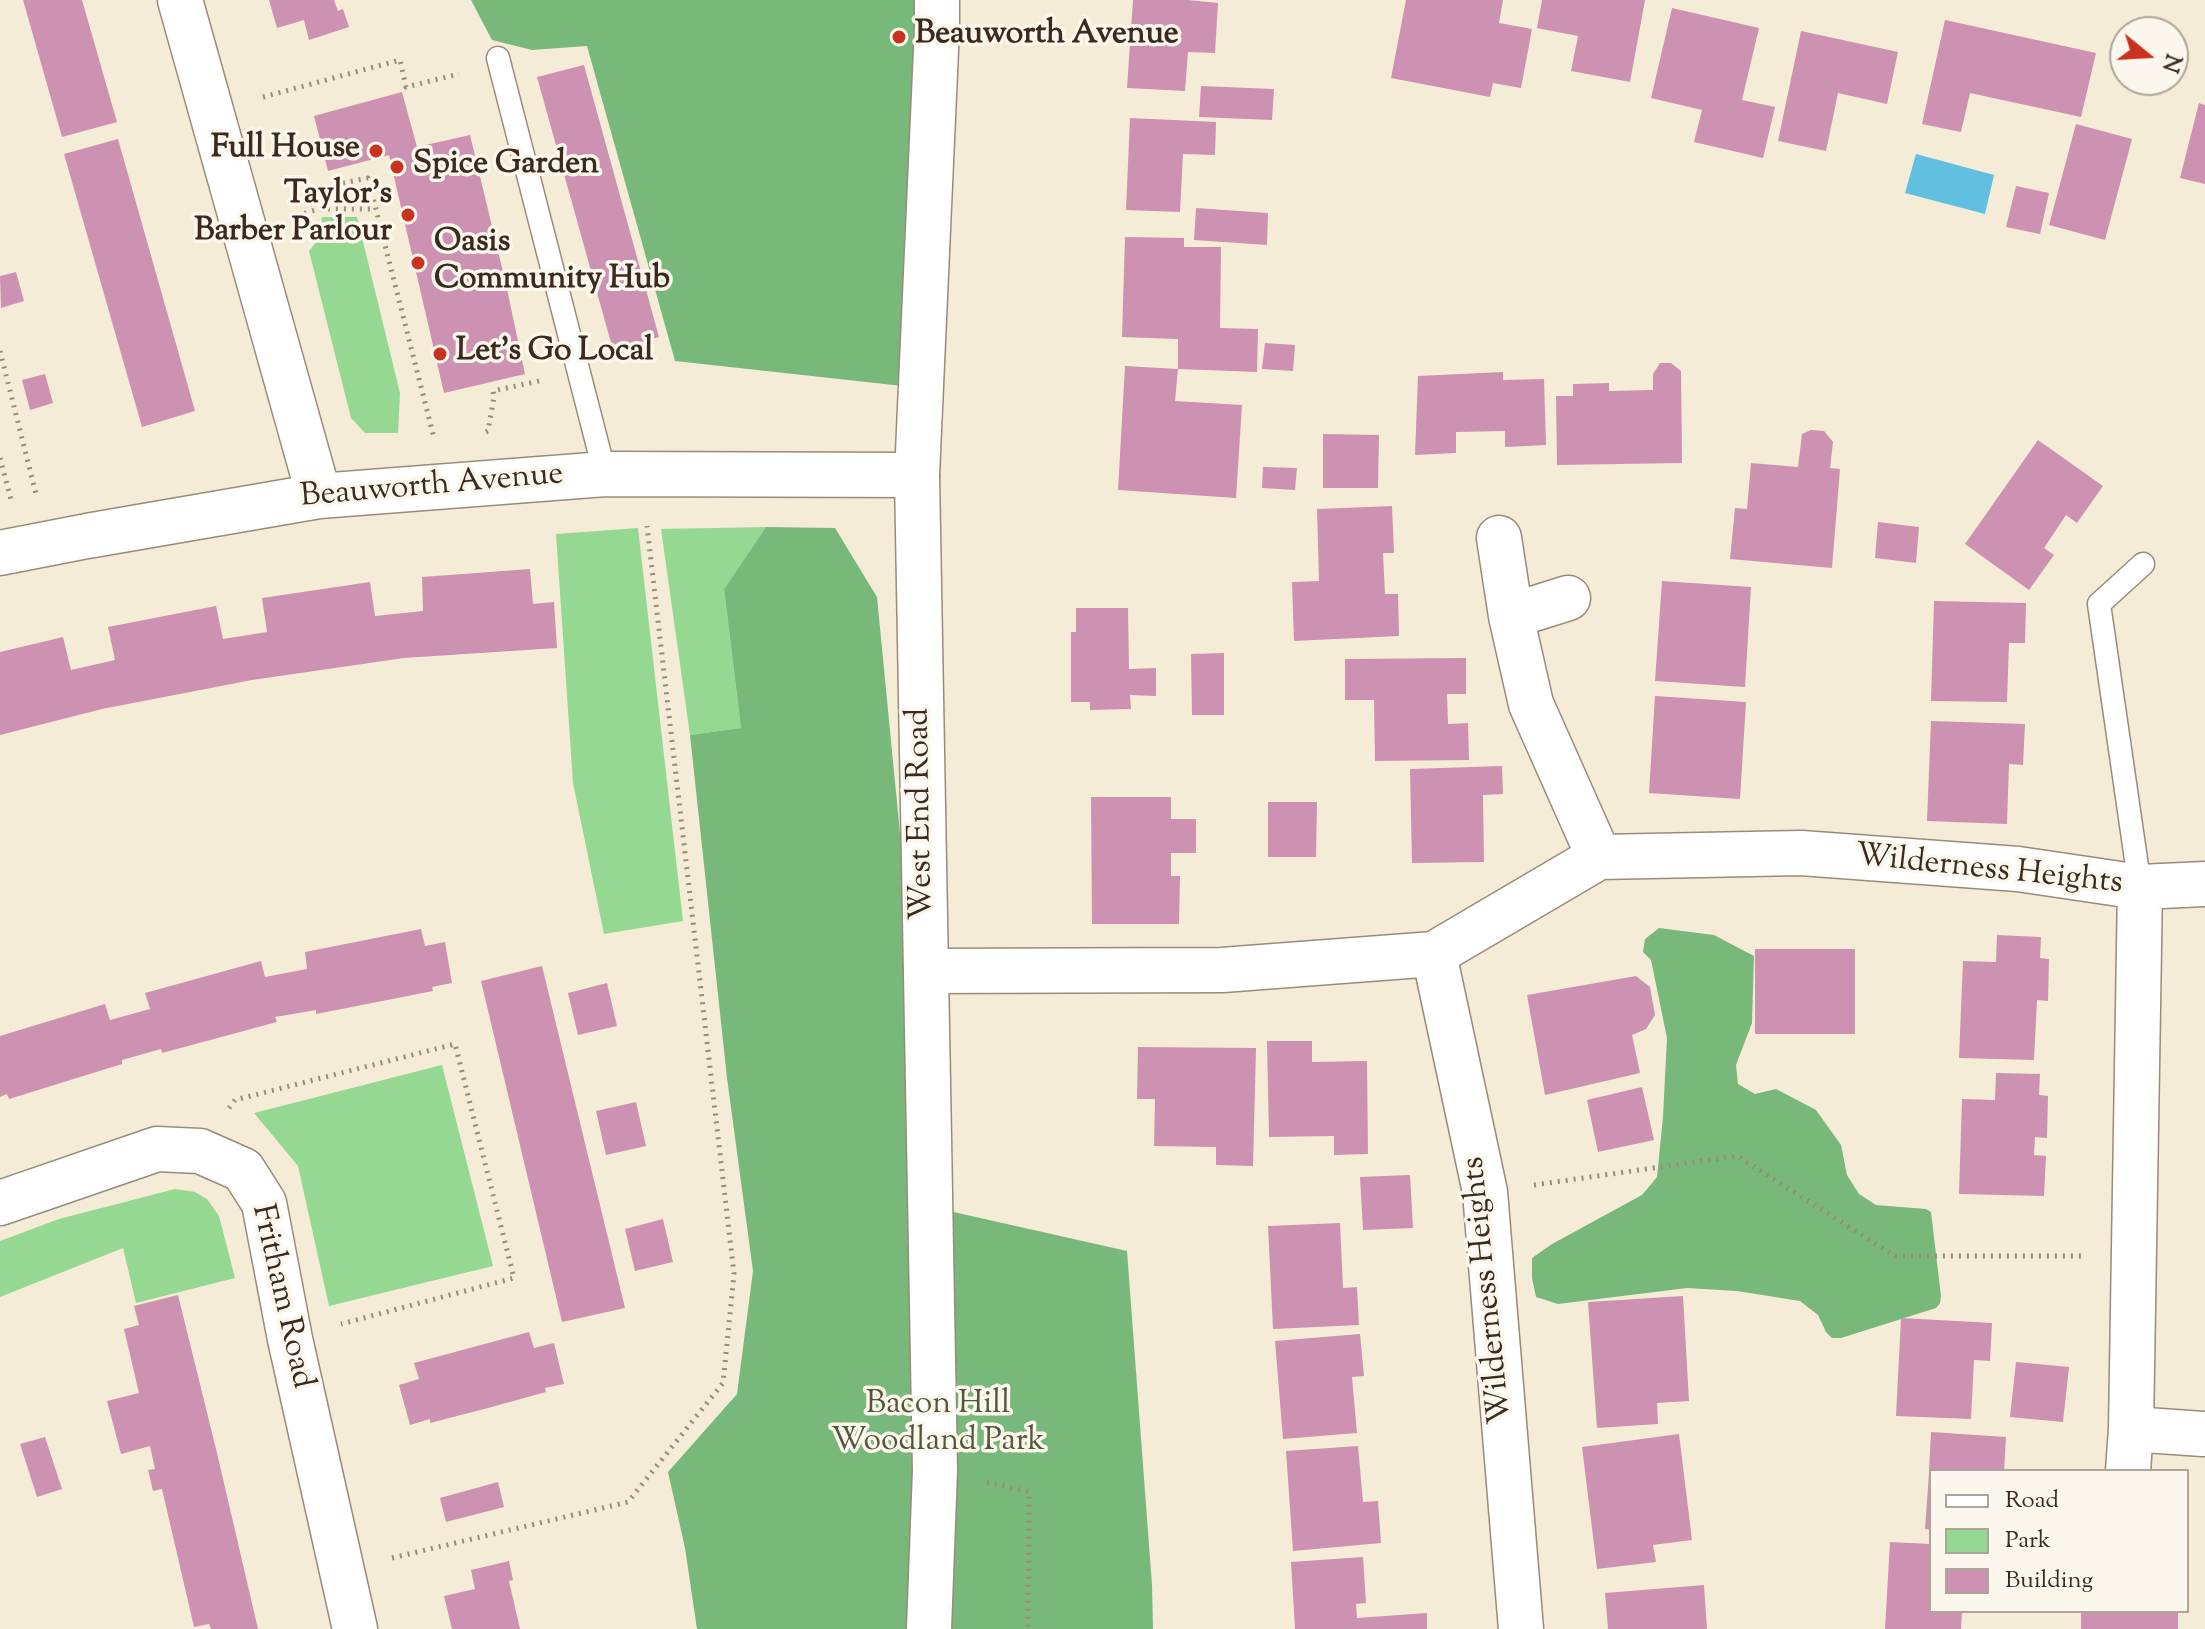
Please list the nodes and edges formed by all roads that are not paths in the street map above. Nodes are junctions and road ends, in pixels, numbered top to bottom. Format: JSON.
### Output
{"nodes":[{"id":1,"x":180,"y":0,"type":"edge"},
{"id":2,"x":937,"y":0,"type":"edge"},
{"id":3,"x":498,"y":58,"type":"dead end"},
{"id":4,"x":623,"y":473,"type":"junction"},
{"id":5,"x":917,"y":475,"type":"junction"},
{"id":6,"x":319,"y":496,"type":"junction"},
{"id":7,"x":1499,"y":538,"type":"dead end"},
{"id":8,"x":0,"y":553,"type":"edge"},
{"id":9,"x":2143,"y":564,"type":"dead end"},
{"id":10,"x":1568,"y":598,"type":"dead end"},
{"id":11,"x":1511,"y":616,"type":"junction"},
{"id":12,"x":1599,"y":857,"type":"junction"},
{"id":13,"x":2205,"y":884,"type":"edge"},
{"id":14,"x":2140,"y":887,"type":"junction"},
{"id":15,"x":1434,"y":954,"type":"junction"},
{"id":16,"x":926,"y":971,"type":"junction"},
{"id":17,"x":0,"y":1203,"type":"edge"},
{"id":18,"x":2204,"y":1434,"type":"edge"},
{"id":19,"x":2129,"y":1450,"type":"edge"},
{"id":20,"x":355,"y":1629,"type":"edge"},
{"id":21,"x":929,"y":1629,"type":"edge"},
{"id":22,"x":1521,"y":1629,"type":"edge"}],
"edges":[{"from":1,"to":6,"type":"street"},
{"from":2,"to":5,"type":"street","name":"West End Road"},
{"from":3,"to":4,"type":"lane"},
{"from":4,"to":5,"type":"street","name":"Beauworth Avenue"},
{"from":4,"to":6,"type":"street","name":"Beauworth Avenue"},
{"from":5,"to":16,"type":"street","name":"West End Road"},
{"from":6,"to":8,"type":"street","name":"Beauworth Avenue"},
{"from":7,"to":11,"type":"street"},
{"from":9,"to":14,"type":"lane"},
{"from":10,"to":11,"type":"street"},
{"from":11,"to":12,"type":"street"},
{"from":12,"to":14,"type":"street","name":"Wilderness Heights"},
{"from":12,"to":15,"type":"street","name":"Wilderness Heights"},
{"from":13,"to":14,"type":"street","name":"Wilderness Heights"},
{"from":14,"to":19,"type":"street","name":"Wilderness Heights"},
{"from":15,"to":16,"type":"street","name":"Wilderness Heights"},
{"from":15,"to":22,"type":"street","name":"Wilderness Heights"},
{"from":16,"to":21,"type":"street","name":"West End Road"},
{"from":17,"to":20,"type":"street","name":"Fritham Road"},
{"from":18,"to":19,"type":"street","name":"Wilderness Heights"}]}
